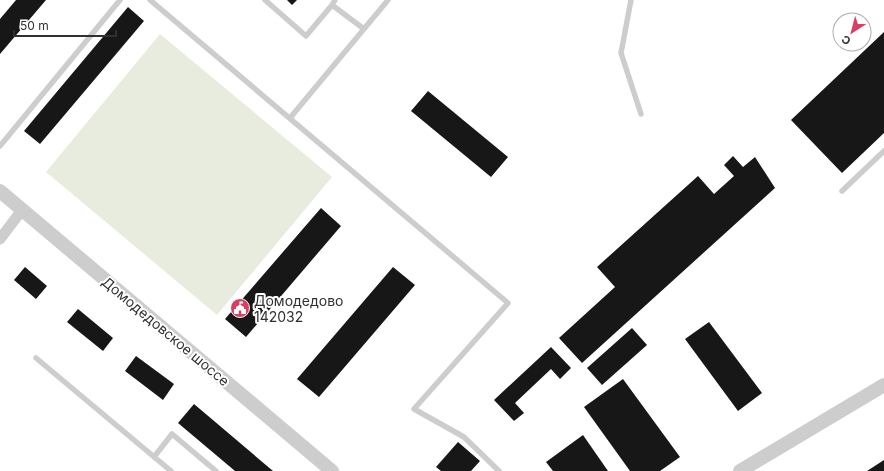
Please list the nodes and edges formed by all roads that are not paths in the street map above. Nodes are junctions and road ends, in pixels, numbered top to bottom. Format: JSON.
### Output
{"nodes":[{"id":1,"x":120,"y":0,"type":"edge"},
{"id":2,"x":150,"y":0,"type":"edge"},
{"id":3,"x":265,"y":0,"type":"edge"},
{"id":4,"x":388,"y":0,"type":"edge"},
{"id":5,"x":631,"y":0,"type":"edge"},
{"id":6,"x":334,"y":2,"type":"edge"},
{"id":7,"x":364,"y":29,"type":"junction"},
{"id":8,"x":641,"y":114,"type":"dead end"},
{"id":9,"x":290,"y":118,"type":"junction"},
{"id":10,"x":0,"y":146,"type":"edge"},
{"id":11,"x":884,"y":151,"type":"edge"},
{"id":12,"x":842,"y":191,"type":"dead end"},
{"id":13,"x":0,"y":192,"type":"edge"},
{"id":14,"x":22,"y":210,"type":"junction"},
{"id":15,"x":0,"y":239,"type":"edge"},
{"id":16,"x":36,"y":358,"type":"dead end"},
{"id":17,"x":884,"y":385,"type":"edge"},
{"id":18,"x":154,"y":457,"type":"junction"},
{"id":19,"x":171,"y":471,"type":"edge"},
{"id":20,"x":216,"y":471,"type":"edge"},
{"id":21,"x":332,"y":471,"type":"edge"},
{"id":22,"x":498,"y":471,"type":"edge"},
{"id":23,"x":740,"y":471,"type":"edge"}],
"edges":[{"from":1,"to":10,"type":"lane"},
{"from":2,"to":9,"type":"lane"},
{"from":3,"to":6,"type":"lane"},
{"from":4,"to":7,"type":"lane"},
{"from":5,"to":8,"type":"lane"},
{"from":6,"to":7,"type":"lane"},
{"from":7,"to":9,"type":"lane"},
{"from":9,"to":22,"type":"lane"},
{"from":11,"to":12,"type":"lane"},
{"from":13,"to":14,"type":"street","name":"Домодедовское шоссе"},
{"from":14,"to":15,"type":"street"},
{"from":14,"to":21,"type":"street","name":"Домодедовское шоссе"},
{"from":16,"to":18,"type":"lane"},
{"from":17,"to":23,"type":"street"},
{"from":18,"to":19,"type":"lane"},
{"from":18,"to":20,"type":"lane"}]}
